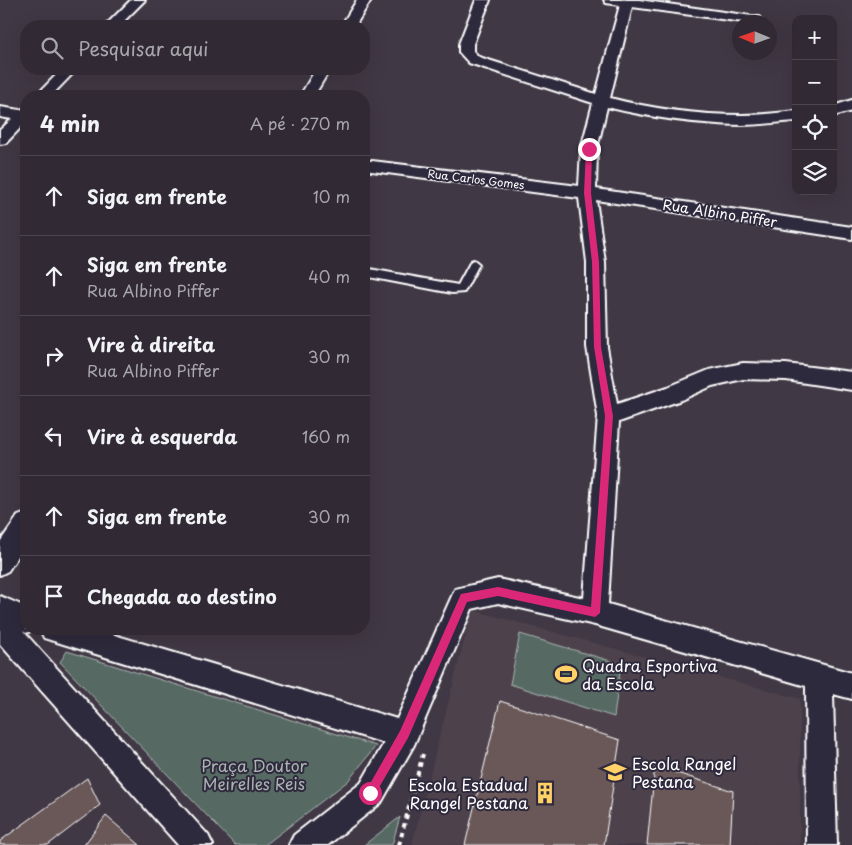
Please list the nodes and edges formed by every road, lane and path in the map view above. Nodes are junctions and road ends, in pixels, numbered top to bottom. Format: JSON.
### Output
{"nodes":[{"id":1,"x":138,"y":0,"type":"edge"},
{"id":2,"x":364,"y":0,"type":"edge"},
{"id":3,"x":483,"y":0,"type":"edge"},
{"id":4,"x":611,"y":0,"type":"edge"},
{"id":5,"x":627,"y":2,"type":"junction"},
{"id":6,"x":747,"y":7,"type":"dead end"},
{"id":7,"x":118,"y":20,"type":"edge"},
{"id":8,"x":352,"y":20,"type":"edge"},
{"id":9,"x":64,"y":75,"type":"edge"},
{"id":10,"x":319,"y":75,"type":"edge"},
{"id":11,"x":49,"y":90,"type":"edge"},
{"id":12,"x":311,"y":90,"type":"edge"},
{"id":13,"x":602,"y":101,"type":"junction"},
{"id":14,"x":852,"y":105,"type":"edge"},
{"id":15,"x":837,"y":111,"type":"edge"},
{"id":16,"x":0,"y":112,"type":"edge"},
{"id":17,"x":20,"y":114,"type":"edge"},
{"id":18,"x":792,"y":116,"type":"edge"},
{"id":19,"x":20,"y":120,"type":"edge"},
{"id":20,"x":0,"y":139,"type":"edge"},
{"id":21,"x":370,"y":166,"type":"edge"},
{"id":22,"x":587,"y":193,"type":"junction"},
{"id":23,"x":852,"y":233,"type":"edge"},
{"id":24,"x":474,"y":264,"type":"dead end"},
{"id":25,"x":370,"y":273,"type":"edge"},
{"id":26,"x":852,"y":381,"type":"edge"},
{"id":27,"x":609,"y":416,"type":"junction"},
{"id":28,"x":20,"y":533,"type":"edge"},
{"id":29,"x":0,"y":563,"type":"edge"},
{"id":30,"x":0,"y":608,"type":"edge"},
{"id":31,"x":595,"y":613,"type":"junction"},
{"id":32,"x":20,"y":617,"type":"edge"},
{"id":33,"x":0,"y":625,"type":"edge"},
{"id":34,"x":72,"y":635,"type":"edge"},
{"id":35,"x":819,"y":676,"type":"junction"},
{"id":36,"x":852,"y":686,"type":"edge"},
{"id":37,"x":414,"y":743,"type":"junction"},
{"id":38,"x":198,"y":845,"type":"edge"},
{"id":39,"x":304,"y":845,"type":"edge"},
{"id":40,"x":399,"y":845,"type":"edge"},
{"id":41,"x":822,"y":845,"type":"edge"}],
"edges":[{"from":1,"to":7,"type":"street"},
{"from":2,"to":8,"type":"street"},
{"from":3,"to":13,"type":"street"},
{"from":4,"to":5,"type":"street"},
{"from":5,"to":6,"type":"street"},
{"from":5,"to":13,"type":"street"},
{"from":9,"to":11,"type":"street"},
{"from":10,"to":12,"type":"street"},
{"from":13,"to":18,"type":"street"},
{"from":13,"to":22,"type":"street"},
{"from":14,"to":15,"type":"street"},
{"from":16,"to":17,"type":"street"},
{"from":19,"to":20,"type":"street"},
{"from":21,"to":22,"type":"street","name":"Rua Carlos Gomes"},
{"from":22,"to":23,"type":"street","name":"Rua Albino Piffer"},
{"from":22,"to":27,"type":"street"},
{"from":24,"to":25,"type":"lane"},
{"from":26,"to":27,"type":"street"},
{"from":27,"to":31,"type":"street"},
{"from":28,"to":29,"type":"street"},
{"from":30,"to":32,"type":"street"},
{"from":31,"to":35,"type":"street"},
{"from":31,"to":37,"type":"street"},
{"from":33,"to":38,"type":"street"},
{"from":34,"to":37,"type":"street"},
{"from":35,"to":36,"type":"street"},
{"from":35,"to":41,"type":"street"},
{"from":37,"to":39,"type":"street"},
{"from":37,"to":40,"type":"path"}]}
